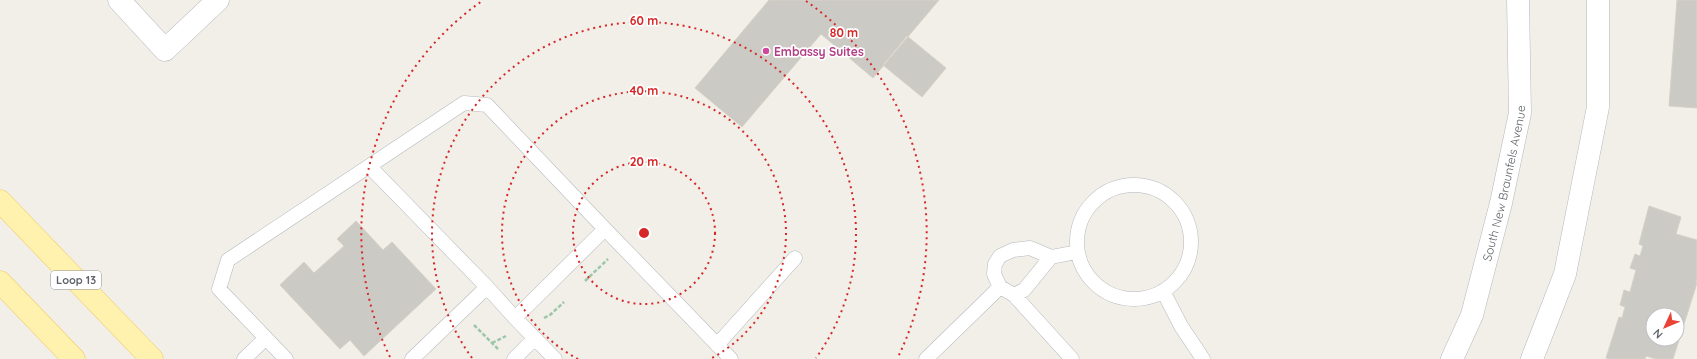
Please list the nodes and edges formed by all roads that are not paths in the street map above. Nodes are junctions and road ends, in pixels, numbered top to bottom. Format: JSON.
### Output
{"nodes":[{"id":1,"x":118,"y":0,"type":"edge"},
{"id":2,"x":218,"y":0,"type":"edge"},
{"id":3,"x":1518,"y":0,"type":"edge"},
{"id":4,"x":1598,"y":0,"type":"edge"},
{"id":5,"x":370,"y":166,"type":"junction"},
{"id":6,"x":0,"y":202,"type":"edge"},
{"id":7,"x":605,"y":229,"type":"junction"},
{"id":8,"x":1078,"y":252,"type":"junction"},
{"id":9,"x":1051,"y":257,"type":"junction"},
{"id":10,"x":795,"y":258,"type":"dead end"},
{"id":11,"x":0,"y":282,"type":"edge"},
{"id":12,"x":487,"y":287,"type":"junction"},
{"id":13,"x":1000,"y":287,"type":"junction"},
{"id":14,"x":1164,"y":291,"type":"junction"},
{"id":15,"x":1014,"y":296,"type":"junction"},
{"id":16,"x":515,"y":318,"type":"junction"},
{"id":17,"x":266,"y":338,"type":"junction"},
{"id":18,"x":535,"y":338,"type":"junction"},
{"id":19,"x":717,"y":345,"type":"junction"},
{"id":20,"x":74,"y":359,"type":"edge"},
{"id":21,"x":152,"y":359,"type":"edge"},
{"id":22,"x":244,"y":359,"type":"edge"},
{"id":23,"x":286,"y":359,"type":"edge"},
{"id":24,"x":412,"y":359,"type":"edge"},
{"id":25,"x":514,"y":359,"type":"edge"},
{"id":26,"x":555,"y":359,"type":"edge"},
{"id":27,"x":731,"y":359,"type":"edge"},
{"id":28,"x":926,"y":359,"type":"edge"},
{"id":29,"x":1072,"y":359,"type":"edge"},
{"id":30,"x":1203,"y":359,"type":"edge"},
{"id":31,"x":1452,"y":359,"type":"edge"},
{"id":32,"x":1532,"y":359,"type":"edge"}],
"edges":[{"from":1,"to":2,"type":"street"},
{"from":3,"to":31,"type":"street","name":"South New Braunfels Avenue"},
{"from":4,"to":32,"type":"street"},
{"from":5,"to":7,"type":"lane"},
{"from":5,"to":12,"type":"lane"},
{"from":5,"to":17,"type":"lane"},
{"from":6,"to":21,"type":"main road","number":"Loop 13"},
{"from":7,"to":16,"type":"lane"},
{"from":7,"to":19,"type":"lane"},
{"from":8,"to":9,"type":"lane"},
{"from":8,"to":14,"type":"lane"},
{"from":8,"to":14,"type":"lane"},
{"from":9,"to":13,"type":"lane"},
{"from":9,"to":15,"type":"lane"},
{"from":10,"to":19,"type":"lane"},
{"from":11,"to":20,"type":"main road"},
{"from":12,"to":16,"type":"lane"},
{"from":12,"to":24,"type":"lane"},
{"from":13,"to":15,"type":"lane"},
{"from":13,"to":28,"type":"lane"},
{"from":14,"to":30,"type":"lane"},
{"from":15,"to":29,"type":"lane"},
{"from":16,"to":18,"type":"lane"},
{"from":17,"to":22,"type":"lane"},
{"from":17,"to":23,"type":"lane"},
{"from":18,"to":25,"type":"lane"},
{"from":18,"to":26,"type":"lane"},
{"from":19,"to":27,"type":"lane"}]}
